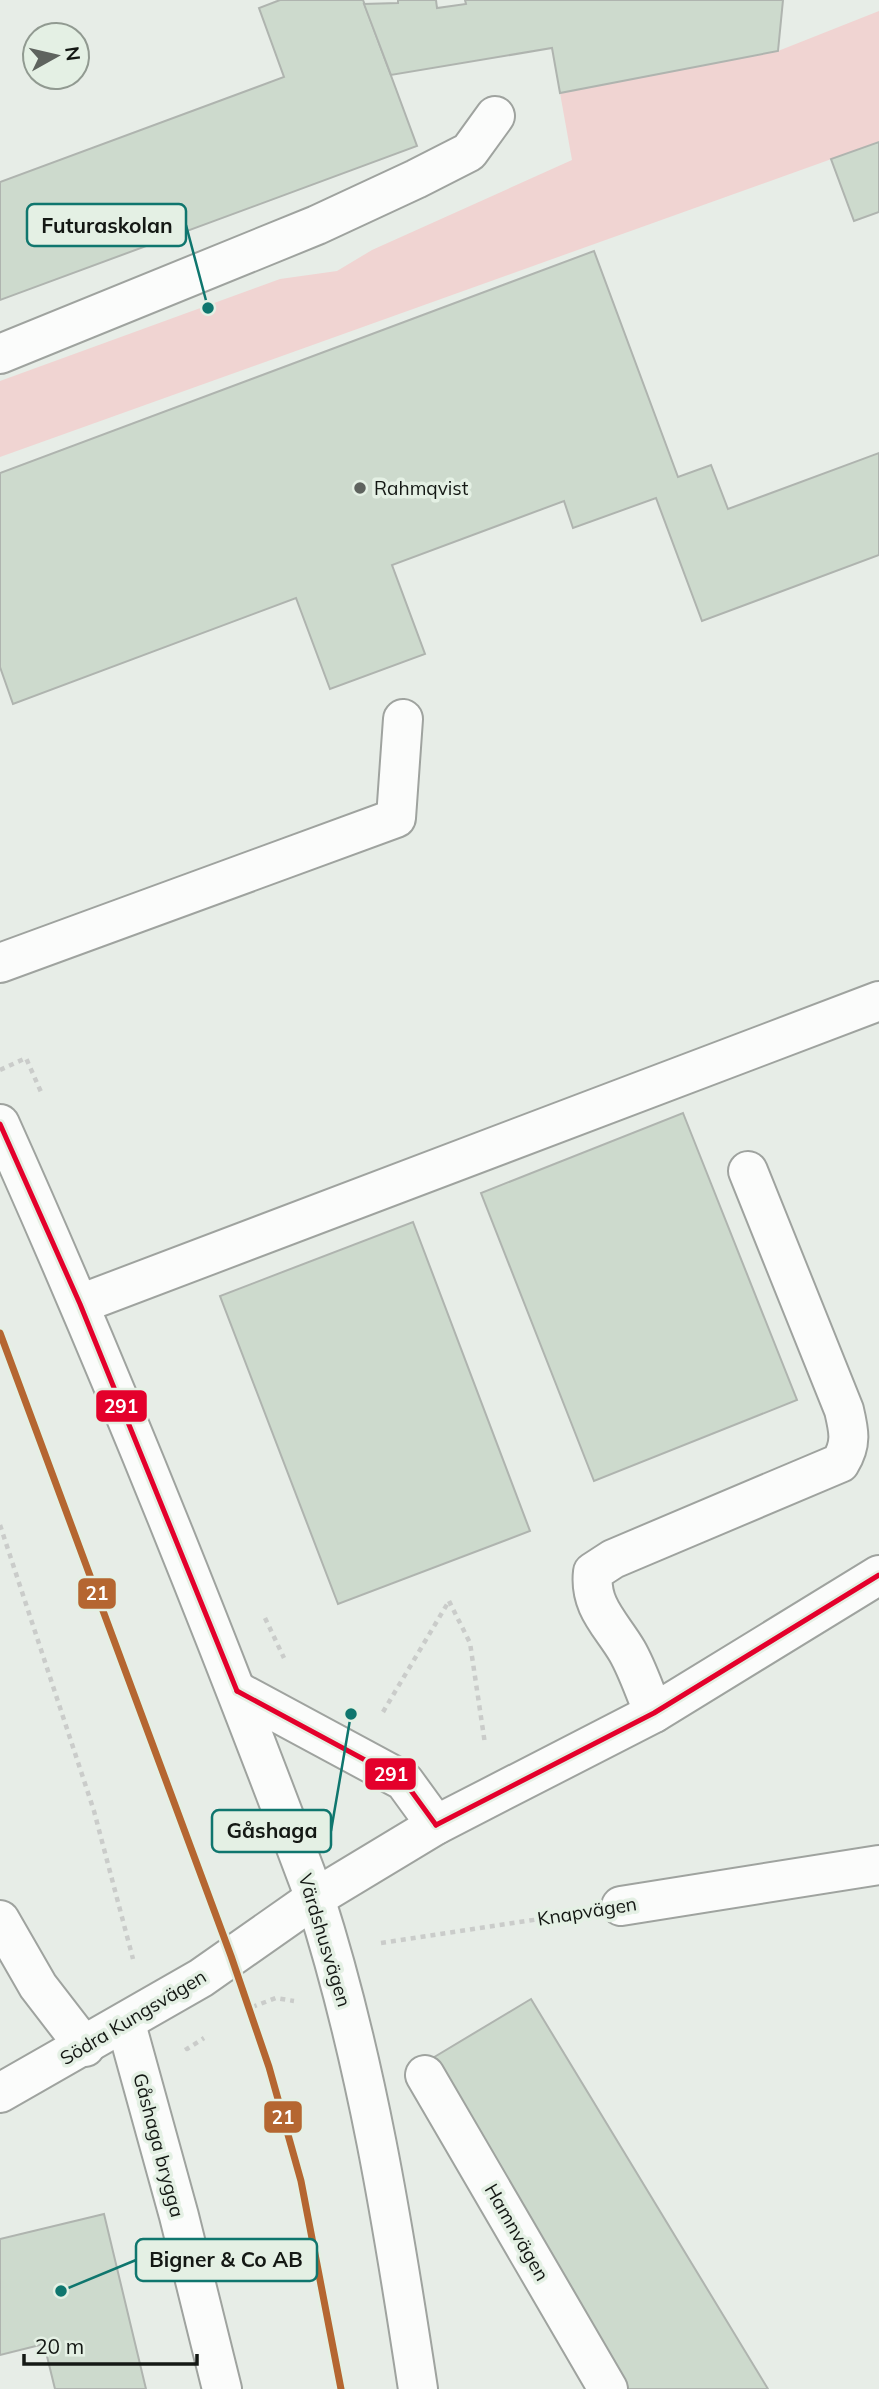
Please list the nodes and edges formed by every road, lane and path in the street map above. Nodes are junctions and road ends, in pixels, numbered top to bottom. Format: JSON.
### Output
{"nodes":[{"id":1,"x":495,"y":116,"type":"dead end"},
{"id":2,"x":0,"y":354,"type":"edge"},
{"id":3,"x":403,"y":719,"type":"dead end"},
{"id":4,"x":0,"y":963,"type":"edge"},
{"id":5,"x":879,"y":1001,"type":"edge"},
{"id":6,"x":0,"y":1070,"type":"edge"},
{"id":7,"x":42,"y":1096,"type":"dead end"},
{"id":8,"x":0,"y":1125,"type":"edge"},
{"id":9,"x":748,"y":1171,"type":"dead end"},
{"id":10,"x":80,"y":1304,"type":"junction"},
{"id":11,"x":0,"y":1525,"type":"edge"},
{"id":12,"x":875,"y":1590,"type":"edge"},
{"id":13,"x":263,"y":1614,"type":"dead end"},
{"id":14,"x":287,"y":1664,"type":"dead end"},
{"id":15,"x":237,"y":1691,"type":"junction"},
{"id":16,"x":654,"y":1713,"type":"junction"},
{"id":17,"x":380,"y":1716,"type":"dead end"},
{"id":18,"x":503,"y":1790,"type":"junction"},
{"id":19,"x":436,"y":1825,"type":"junction"},
{"id":20,"x":879,"y":1865,"type":"edge"},
{"id":21,"x":315,"y":1898,"type":"junction"},
{"id":22,"x":621,"y":1906,"type":"joint"},
{"id":23,"x":0,"y":1920,"type":"edge"},
{"id":24,"x":373,"y":1945,"type":"dead end"},
{"id":25,"x":342,"y":1998,"type":"junction"},
{"id":26,"x":249,"y":2008,"type":"dead end"},
{"id":27,"x":142,"y":2014,"type":"junction"},
{"id":28,"x":209,"y":2035,"type":"dead end"},
{"id":29,"x":85,"y":2047,"type":"junction"},
{"id":30,"x":425,"y":2075,"type":"dead end"},
{"id":31,"x":0,"y":2093,"type":"edge"},
{"id":32,"x":222,"y":2389,"type":"edge"},
{"id":33,"x":418,"y":2389,"type":"edge"},
{"id":34,"x":608,"y":2389,"type":"edge"}],
"edges":[{"from":1,"to":2,"type":"street"},
{"from":3,"to":4,"type":"street"},
{"from":5,"to":10,"type":"street"},
{"from":6,"to":7,"type":"path"},
{"from":8,"to":10,"type":"street","name":"Värdshusvägen"},
{"from":9,"to":16,"type":"street"},
{"from":10,"to":15,"type":"street","name":"Värdshusvägen"},
{"from":11,"to":27,"type":"path"},
{"from":12,"to":16,"type":"street","name":"Södra Kungsvägen"},
{"from":13,"to":14,"type":"path"},
{"from":15,"to":19,"type":"street"},
{"from":15,"to":21,"type":"street","name":"Värdshusvägen"},
{"from":16,"to":18,"type":"street","name":"Södra Kungsvägen"},
{"from":17,"to":18,"type":"path"},
{"from":18,"to":19,"type":"street","name":"Södra Kungsvägen"},
{"from":19,"to":21,"type":"street","name":"Södra Kungsvägen"},
{"from":20,"to":22,"type":"street","name":"Knapvägen"},
{"from":21,"to":25,"type":"street","name":"Värdshusvägen"},
{"from":21,"to":27,"type":"street","name":"Södra Kungsvägen"},
{"from":22,"to":24,"type":"path","name":"Knapvägen"},
{"from":23,"to":29,"type":"street"},
{"from":25,"to":26,"type":"path"},
{"from":25,"to":33,"type":"street","name":"Värdshusvägen"},
{"from":27,"to":28,"type":"path"},
{"from":27,"to":29,"type":"street","name":"Södra Kungsvägen"},
{"from":27,"to":32,"type":"street","name":"Gåshaga brygga"},
{"from":29,"to":31,"type":"street","name":"Södra Kungsvägen"},
{"from":30,"to":34,"type":"street","name":"Hamnvägen"}]}
